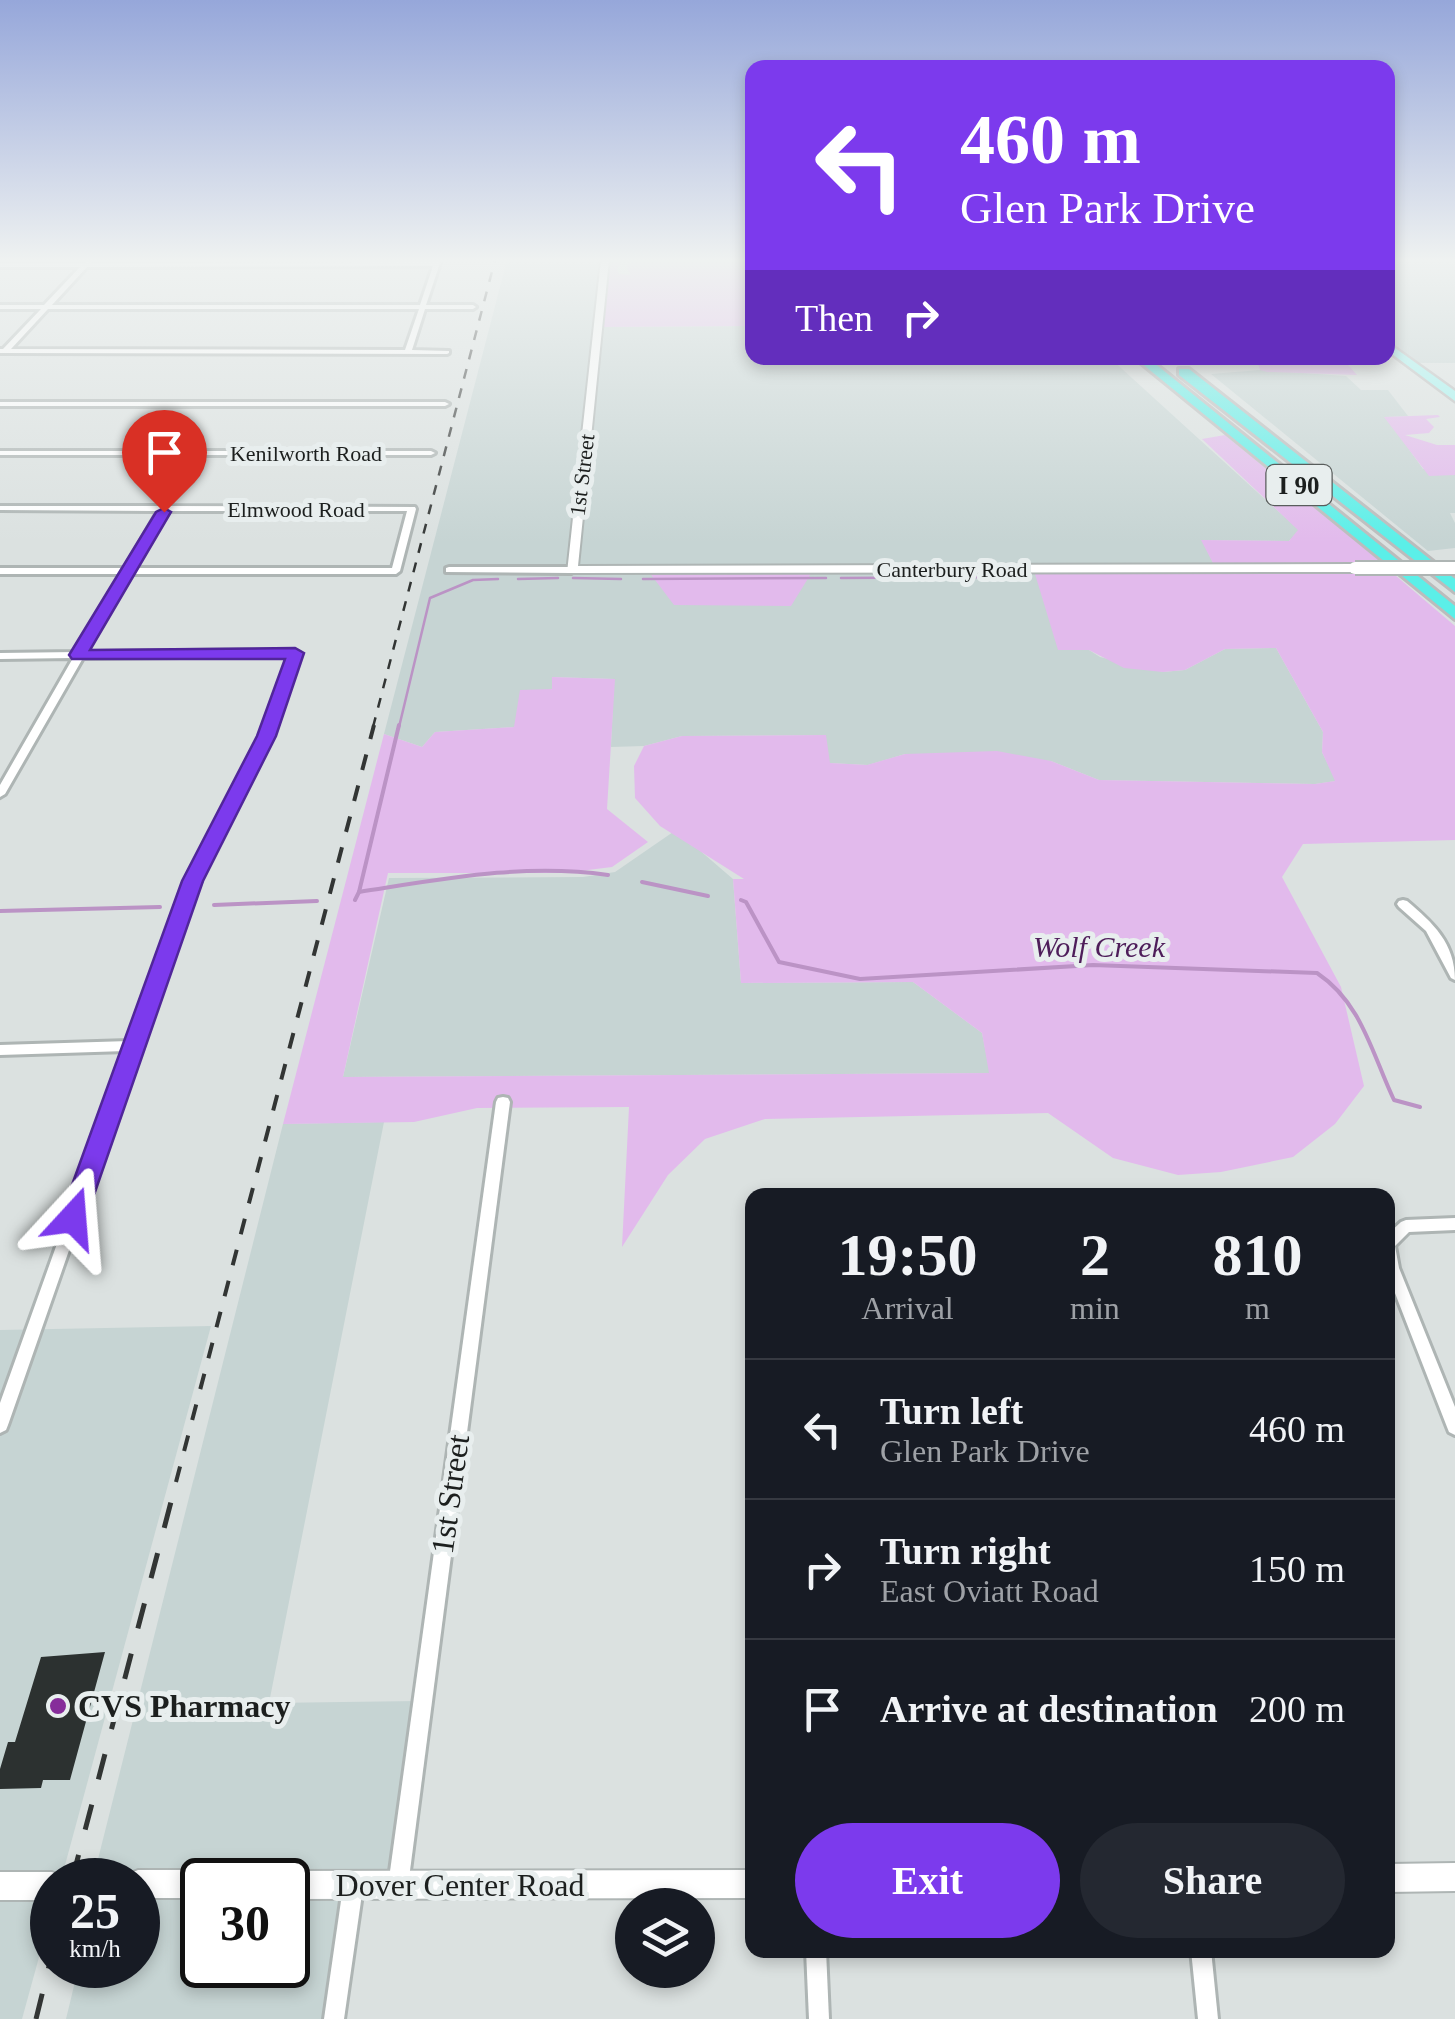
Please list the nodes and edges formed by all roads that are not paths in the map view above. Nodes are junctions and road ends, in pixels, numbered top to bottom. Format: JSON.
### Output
{"nodes":[{"id":1,"x":595,"y":354,"type":"edge"},
{"id":2,"x":1400,"y":354,"type":"edge"},
{"id":3,"x":1151,"y":365,"type":"edge"},
{"id":4,"x":1175,"y":365,"type":"edge"},
{"id":5,"x":1450,"y":390,"type":"edge"},
{"id":6,"x":0,"y":404,"type":"edge"},
{"id":7,"x":445,"y":404,"type":"dead end"},
{"id":8,"x":431,"y":452,"type":"dead end"},
{"id":9,"x":0,"y":453,"type":"edge"},
{"id":10,"x":196,"y":453,"type":"junction"},
{"id":11,"x":0,"y":508,"type":"edge"},
{"id":12,"x":166,"y":508,"type":"junction"},
{"id":13,"x":1455,"y":568,"type":"edge"},
{"id":14,"x":449,"y":570,"type":"dead end"},
{"id":15,"x":571,"y":570,"type":"junction"},
{"id":16,"x":0,"y":571,"type":"edge"},
{"id":17,"x":130,"y":571,"type":"junction"},
{"id":18,"x":1455,"y":588,"type":"edge"},
{"id":19,"x":1455,"y":614,"type":"edge"},
{"id":20,"x":78,"y":655,"type":"junction"},
{"id":21,"x":0,"y":656,"type":"edge"},
{"id":22,"x":0,"y":794,"type":"edge"},
{"id":23,"x":1403,"y":904,"type":"dead end"},
{"id":24,"x":1455,"y":974,"type":"edge"},
{"id":25,"x":134,"y":1046,"type":"junction"},
{"id":26,"x":0,"y":1050,"type":"edge"},
{"id":27,"x":503,"y":1102,"type":"dead end"},
{"id":28,"x":1455,"y":1224,"type":"edge"},
{"id":29,"x":1395,"y":1238,"type":"edge"},
{"id":30,"x":1395,"y":1276,"type":"edge"},
{"id":31,"x":0,"y":1425,"type":"edge"},
{"id":32,"x":1455,"y":1428,"type":"edge"},
{"id":33,"x":1395,"y":1878,"type":"edge"},
{"id":34,"x":1455,"y":1878,"type":"edge"},
{"id":35,"x":745,"y":1884,"type":"edge"},
{"id":36,"x":0,"y":1886,"type":"edge"},
{"id":37,"x":30,"y":1886,"type":"edge"},
{"id":38,"x":310,"y":1886,"type":"edge"},
{"id":39,"x":398,"y":1886,"type":"junction"},
{"id":40,"x":353,"y":1887,"type":"junction"},
{"id":41,"x":816,"y":1958,"type":"edge"},
{"id":42,"x":1202,"y":1958,"type":"edge"},
{"id":43,"x":334,"y":2019,"type":"edge"},
{"id":44,"x":819,"y":2019,"type":"edge"},
{"id":45,"x":1208,"y":2019,"type":"edge"}],
"edges":[{"from":1,"to":15,"type":"street","name":"1st Street"},
{"from":2,"to":5,"type":"main road"},
{"from":3,"to":19,"type":"highway","number":"I 90"},
{"from":4,"to":18,"type":"highway","number":"I 90"},
{"from":6,"to":7,"type":"street"},
{"from":8,"to":10,"type":"street","name":"Kenilworth Road"},
{"from":9,"to":10,"type":"street","name":"Kenilworth Road"},
{"from":10,"to":12,"type":"street"},
{"from":11,"to":12,"type":"street","name":"Elmwood Road"},
{"from":12,"to":17,"type":"street"},
{"from":12,"to":17,"type":"street","name":"Elmwood Road"},
{"from":13,"to":15,"type":"street","name":"Canterbury Road","bridge":true},
{"from":14,"to":15,"type":"street","name":"Canterbury Road"},
{"from":16,"to":17,"type":"street"},
{"from":17,"to":20,"type":"street"},
{"from":20,"to":21,"type":"street"},
{"from":20,"to":22,"type":"street"},
{"from":20,"to":25,"type":"street"},
{"from":23,"to":24,"type":"street"},
{"from":25,"to":26,"type":"street"},
{"from":25,"to":31,"type":"street"},
{"from":27,"to":39,"type":"street","name":"1st Street"},
{"from":28,"to":29,"type":"street"},
{"from":30,"to":32,"type":"street"},
{"from":33,"to":34,"type":"street"},
{"from":35,"to":39,"type":"street","name":"Dover Center Road"},
{"from":36,"to":37,"type":"street"},
{"from":38,"to":40,"type":"street","name":"Dover Center Road"},
{"from":39,"to":40,"type":"street","name":"Dover Center Road"},
{"from":40,"to":43,"type":"street"},
{"from":41,"to":44,"type":"street"},
{"from":42,"to":45,"type":"street"}]}
